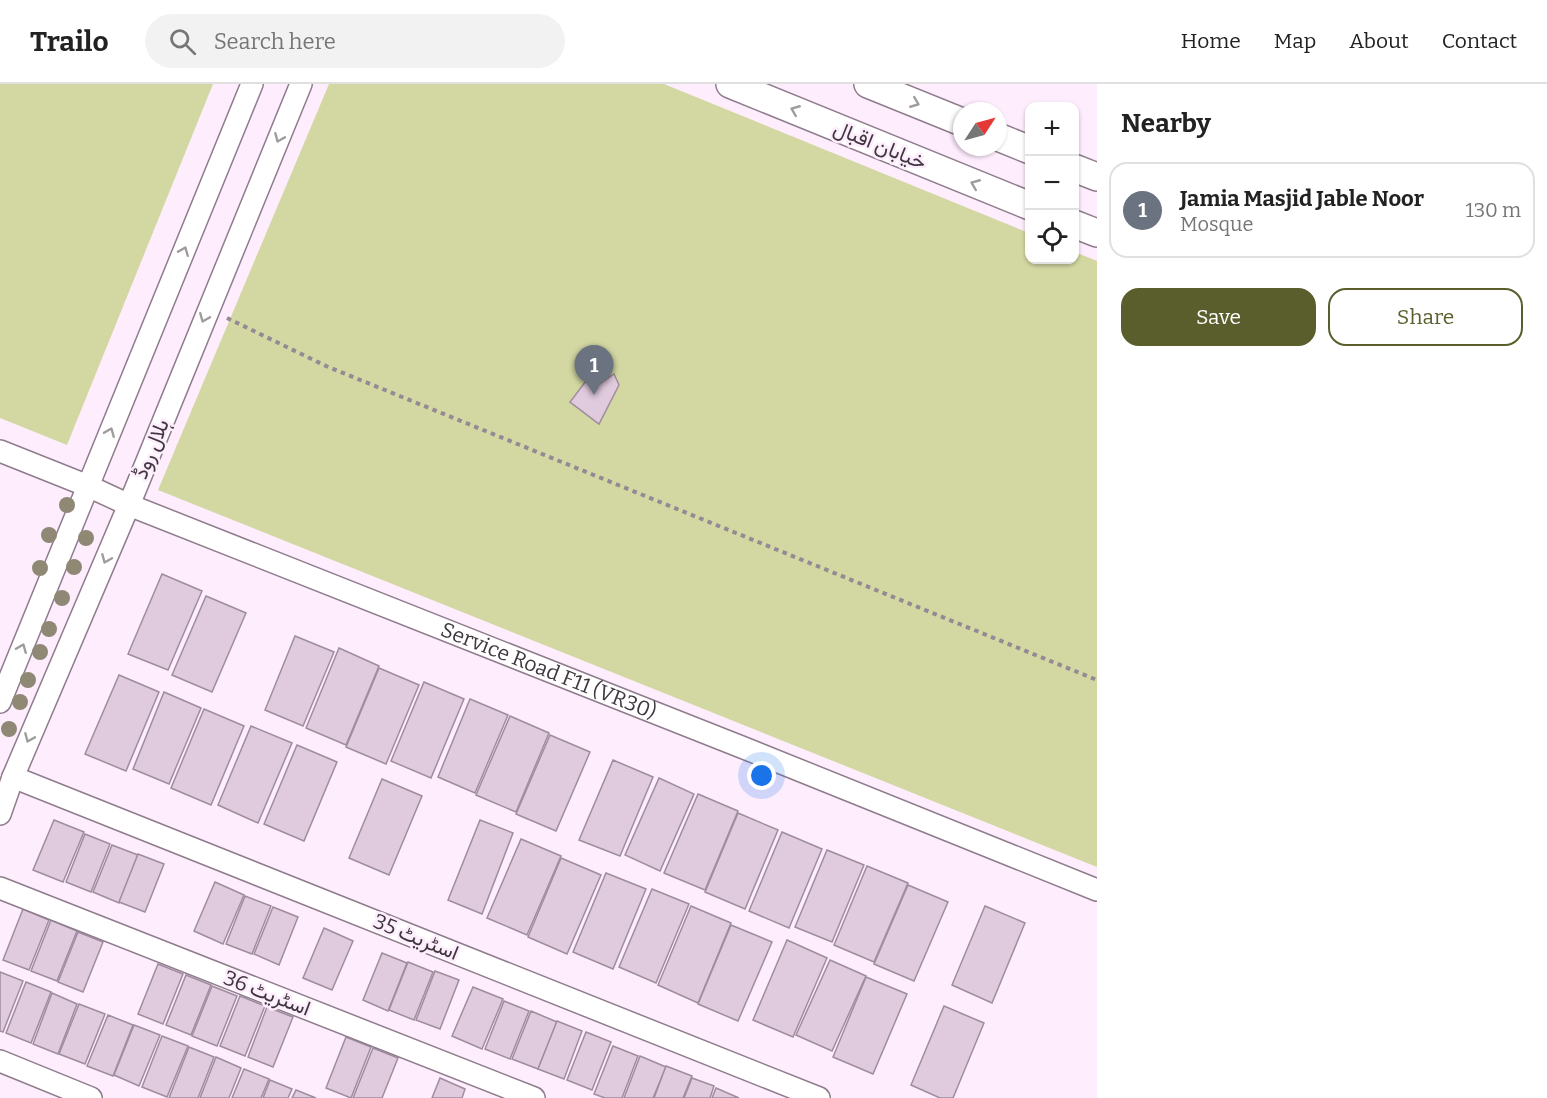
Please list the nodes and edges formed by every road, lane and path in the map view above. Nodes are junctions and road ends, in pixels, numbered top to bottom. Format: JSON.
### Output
{"nodes":[{"id":1,"x":252,"y":84,"type":"edge"},
{"id":2,"x":302,"y":84,"type":"edge"},
{"id":3,"x":730,"y":84,"type":"edge"},
{"id":4,"x":868,"y":84,"type":"edge"},
{"id":5,"x":953,"y":118,"type":"edge"},
{"id":6,"x":1007,"y":141,"type":"edge"},
{"id":7,"x":1025,"y":148,"type":"edge"},
{"id":8,"x":1079,"y":170,"type":"edge"},
{"id":9,"x":1097,"y":177,"type":"edge"},
{"id":10,"x":1025,"y":204,"type":"edge"},
{"id":11,"x":1079,"y":226,"type":"edge"},
{"id":12,"x":1097,"y":233,"type":"edge"},
{"id":13,"x":221,"y":315,"type":"dead end"},
{"id":14,"x":0,"y":451,"type":"edge"},
{"id":15,"x":88,"y":486,"type":"junction"},
{"id":16,"x":129,"y":505,"type":"junction"},
{"id":17,"x":1097,"y":680,"type":"edge"},
{"id":18,"x":0,"y":702,"type":"edge"},
{"id":19,"x":13,"y":777,"type":"junction"},
{"id":20,"x":0,"y":814,"type":"edge"},
{"id":21,"x":0,"y":888,"type":"edge"},
{"id":22,"x":1097,"y":890,"type":"edge"},
{"id":23,"x":0,"y":1061,"type":"edge"},
{"id":24,"x":91,"y":1098,"type":"edge"},
{"id":25,"x":534,"y":1098,"type":"edge"},
{"id":26,"x":819,"y":1098,"type":"edge"}],
"edges":[{"from":15,"to":1,"type":"street","name":"ہلال روڈ","one_way":true},
{"from":2,"to":16,"type":"street","name":"ہلال روڈ","one_way":true},
{"from":10,"to":3,"type":"main road","name":"خیابان اقبال","one_way":true},
{"from":4,"to":5,"type":"main road","one_way":true},
{"from":6,"to":7,"type":"main road"},
{"from":8,"to":9,"type":"main road"},
{"from":11,"to":12,"type":"main road"},
{"from":13,"to":17,"type":"path"},
{"from":14,"to":15,"type":"street","name":"Service Road F11 (VR30)"},
{"from":15,"to":16,"type":"street","name":"Service Road F11 (VR30)"},
{"from":18,"to":15,"type":"street","name":"ہلال روڈ","one_way":true},
{"from":16,"to":19,"type":"street","name":"ہلال روڈ","one_way":true},
{"from":16,"to":22,"type":"street","name":"Service Road F11 (VR30)"},
{"from":19,"to":20,"type":"street","name":"ہلال روڈ"},
{"from":19,"to":26,"type":"street","name":"اسٹریٹ 35"},
{"from":21,"to":25,"type":"street","name":"اسٹریٹ 36"},
{"from":23,"to":24,"type":"street"}]}
